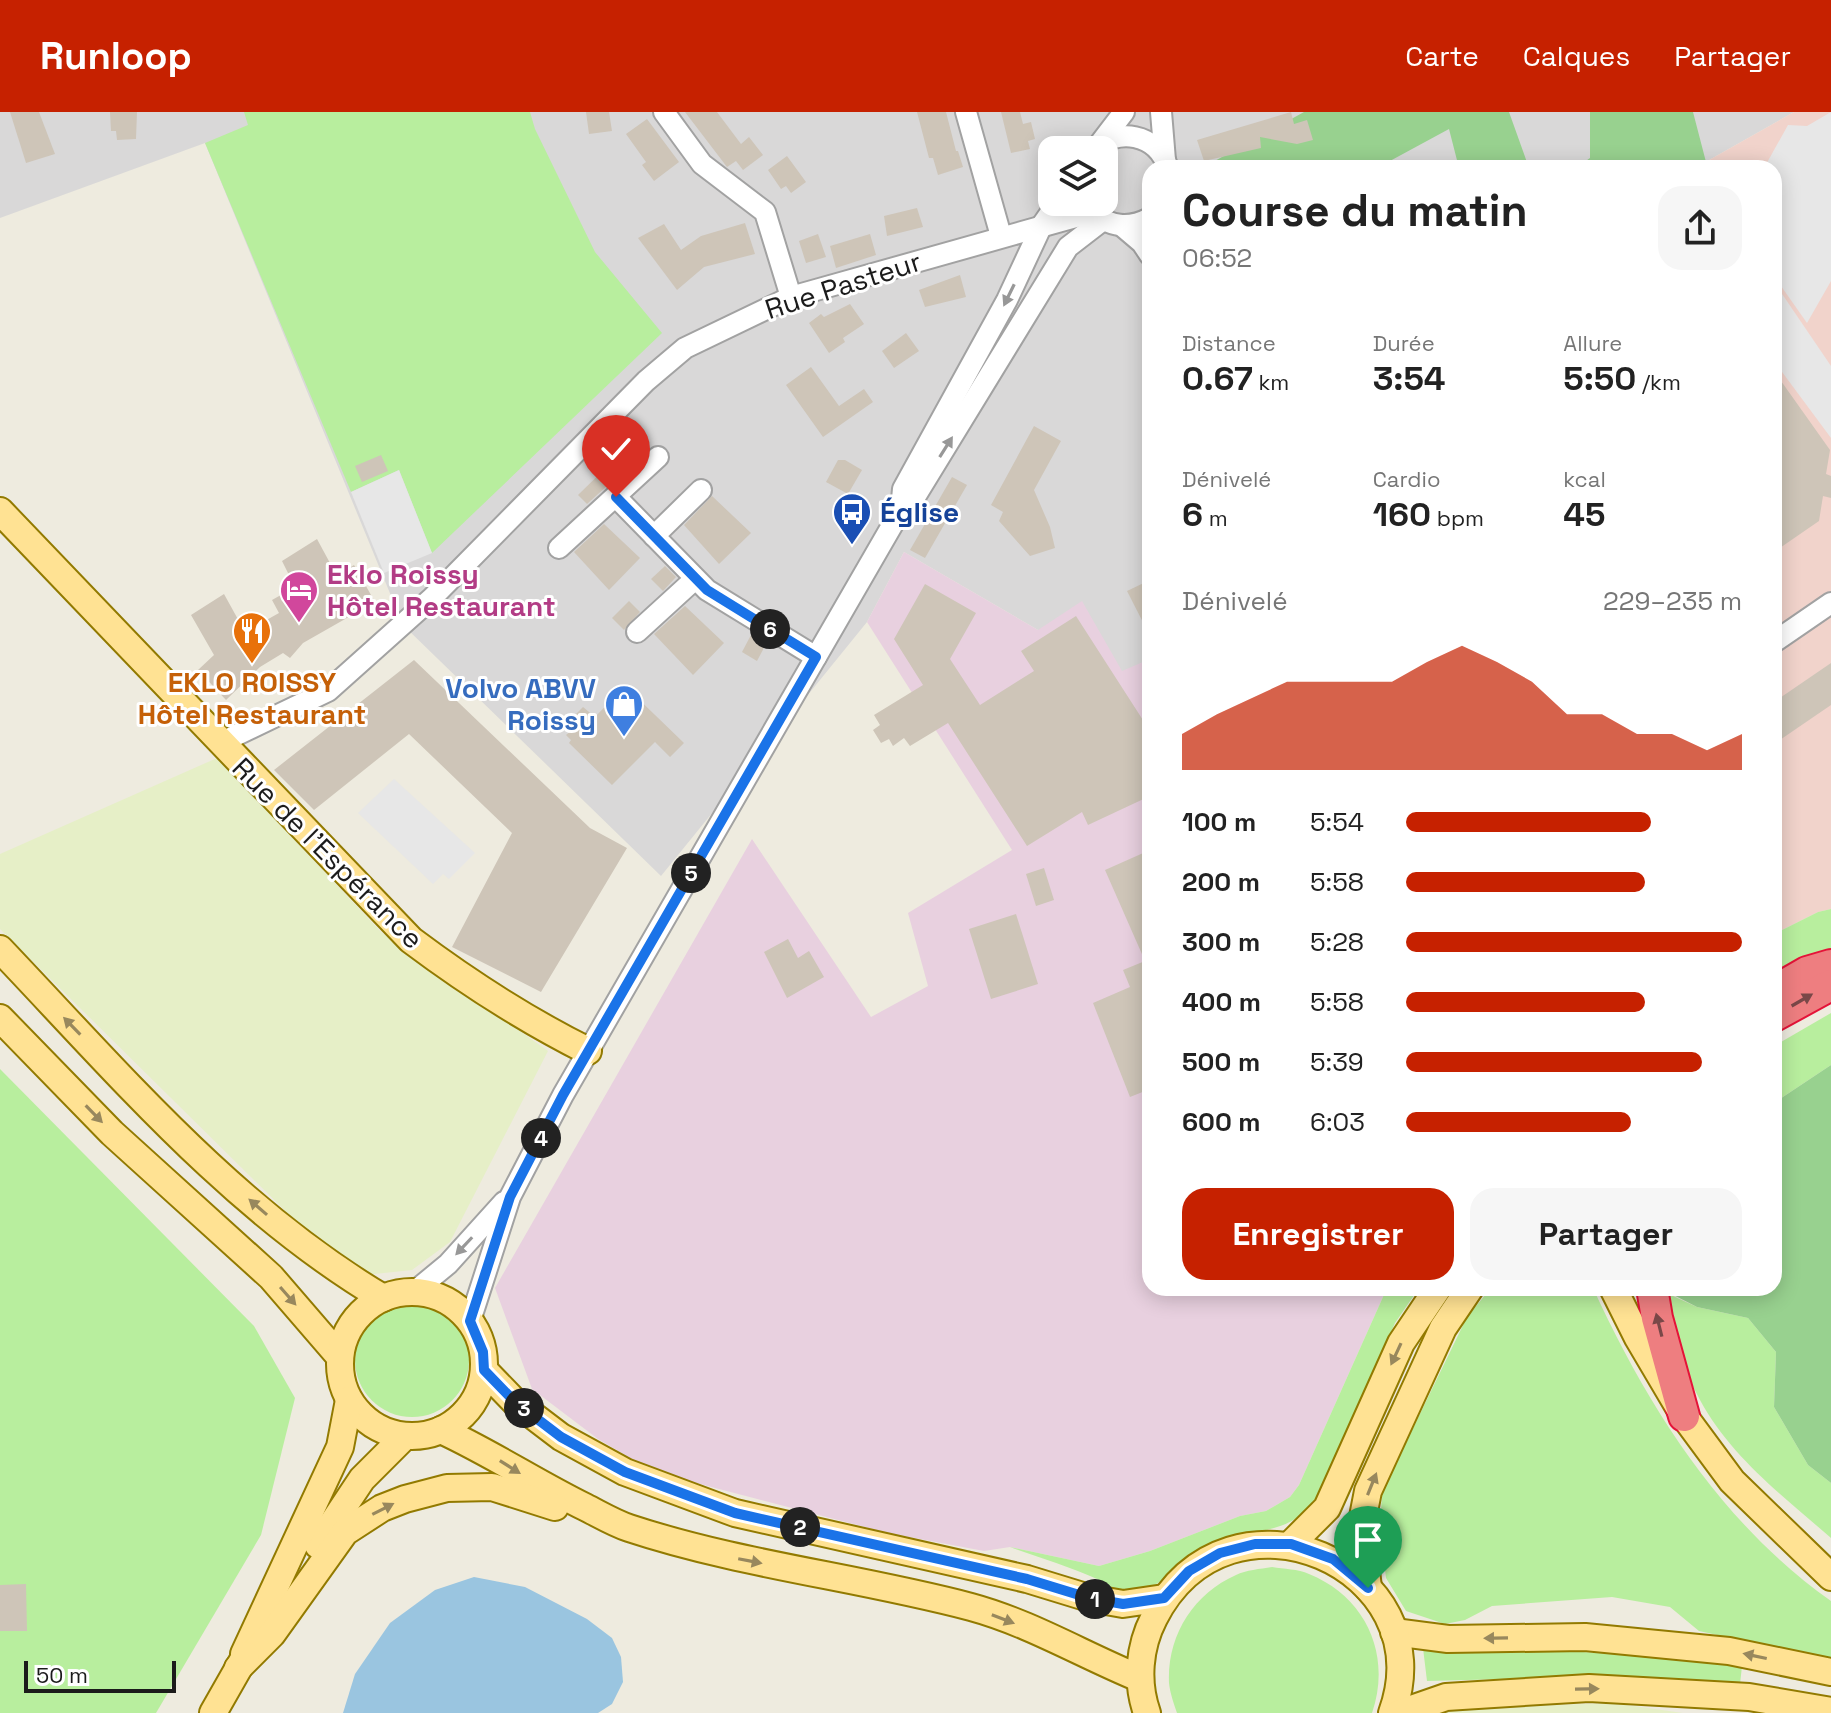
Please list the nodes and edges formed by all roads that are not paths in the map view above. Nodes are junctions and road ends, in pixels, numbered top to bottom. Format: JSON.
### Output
{"nodes":[{"id":1,"x":664,"y":112,"type":"edge"},
{"id":2,"x":966,"y":112,"type":"edge"},
{"id":3,"x":1124,"y":112,"type":"edge"},
{"id":4,"x":1161,"y":112,"type":"edge"},
{"id":5,"x":1104,"y":136,"type":"edge"},
{"id":6,"x":1118,"y":136,"type":"edge"},
{"id":7,"x":1164,"y":160,"type":"edge"},
{"id":8,"x":1167,"y":160,"type":"edge"},
{"id":9,"x":1048,"y":216,"type":"edge"},
{"id":10,"x":1079,"y":216,"type":"edge"},
{"id":11,"x":1098,"y":216,"type":"edge"},
{"id":12,"x":1103,"y":216,"type":"edge"},
{"id":13,"x":1106,"y":216,"type":"edge"},
{"id":14,"x":1142,"y":222,"type":"edge"},
{"id":15,"x":1042,"y":225,"type":"junction"},
{"id":16,"x":1001,"y":236,"type":"junction"},
{"id":17,"x":1142,"y":243,"type":"edge"},
{"id":18,"x":791,"y":297,"type":"junction"},
{"id":19,"x":658,"y":457,"type":"dead end"},
{"id":20,"x":701,"y":490,"type":"dead end"},
{"id":21,"x":616,"y":497,"type":"junction"},
{"id":22,"x":901,"y":510,"type":"junction"},
{"id":23,"x":0,"y":511,"type":"edge"},
{"id":24,"x":654,"y":536,"type":"junction"},
{"id":25,"x":559,"y":548,"type":"dead end"},
{"id":26,"x":695,"y":579,"type":"junction"},
{"id":27,"x":1831,"y":603,"type":"edge"},
{"id":28,"x":637,"y":632,"type":"dead end"},
{"id":29,"x":1782,"y":638,"type":"edge"},
{"id":30,"x":816,"y":657,"type":"junction"},
{"id":31,"x":220,"y":743,"type":"junction"},
{"id":32,"x":0,"y":949,"type":"edge"},
{"id":33,"x":1831,"y":965,"type":"edge"},
{"id":34,"x":1831,"y":985,"type":"edge"},
{"id":35,"x":1782,"y":986,"type":"edge"},
{"id":36,"x":1782,"y":1012,"type":"edge"},
{"id":37,"x":0,"y":1018,"type":"edge"},
{"id":38,"x":588,"y":1051,"type":"junction"},
{"id":39,"x":510,"y":1197,"type":"junction"},
{"id":40,"x":414,"y":1292,"type":"junction"},
{"id":41,"x":1433,"y":1296,"type":"edge"},
{"id":42,"x":1465,"y":1296,"type":"edge"},
{"id":43,"x":1617,"y":1296,"type":"edge"},
{"id":44,"x":1653,"y":1296,"type":"edge"},
{"id":45,"x":383,"y":1298,"type":"junction"},
{"id":46,"x":470,"y":1321,"type":"junction"},
{"id":47,"x":340,"y":1357,"type":"junction"},
{"id":48,"x":484,"y":1370,"type":"junction"},
{"id":49,"x":349,"y":1400,"type":"junction"},
{"id":50,"x":1684,"y":1416,"type":"junction"},
{"id":51,"x":441,"y":1430,"type":"junction"},
{"id":52,"x":405,"y":1436,"type":"junction"},
{"id":53,"x":625,"y":1527,"type":"junction"},
{"id":54,"x":1291,"y":1544,"type":"junction"},
{"id":55,"x":1831,"y":1577,"type":"edge"},
{"id":56,"x":1368,"y":1588,"type":"junction"},
{"id":57,"x":1164,"y":1598,"type":"junction"},
{"id":58,"x":1394,"y":1632,"type":"junction"},
{"id":59,"x":238,"y":1668,"type":"junction"},
{"id":60,"x":1831,"y":1672,"type":"edge"},
{"id":61,"x":1139,"y":1678,"type":"junction"},
{"id":62,"x":1831,"y":1711,"type":"edge"},
{"id":63,"x":213,"y":1713,"type":"edge"},
{"id":64,"x":1147,"y":1713,"type":"edge"},
{"id":65,"x":1392,"y":1713,"type":"edge"},
{"id":66,"x":1400,"y":1713,"type":"edge"}],
"edges":[{"from":1,"to":18,"type":"street"},
{"from":2,"to":16,"type":"street"},
{"from":3,"to":5,"type":"street"},
{"from":4,"to":8,"type":"street"},
{"from":6,"to":7,"type":"street"},
{"from":9,"to":15,"type":"street"},
{"from":10,"to":15,"type":"street","name":"Rue Pasteur"},
{"from":22,"to":11,"type":"street","one_way":true},
{"from":12,"to":17,"type":"street"},
{"from":13,"to":14,"type":"street","name":"Rue Pasteur"},
{"from":15,"to":16,"type":"street","name":"Rue Pasteur"},
{"from":15,"to":22,"type":"street","one_way":true},
{"from":16,"to":18,"type":"street","name":"Rue Pasteur"},
{"from":18,"to":31,"type":"street","name":"Rue Pasteur"},
{"from":19,"to":21,"type":"street"},
{"from":20,"to":24,"type":"street"},
{"from":21,"to":24,"type":"street"},
{"from":21,"to":25,"type":"street"},
{"from":22,"to":30,"type":"street"},
{"from":23,"to":31,"type":"main road","name":"Rue de l'Espérance"},
{"from":24,"to":26,"type":"street"},
{"from":26,"to":28,"type":"street"},
{"from":26,"to":30,"type":"street"},
{"from":27,"to":29,"type":"street"},
{"from":30,"to":38,"type":"street"},
{"from":31,"to":38,"type":"main road","name":"Rue de l'Espérance"},
{"from":45,"to":32,"type":"main road","one_way":true},
{"from":33,"to":35,"type":"highway"},
{"from":36,"to":34,"type":"highway","one_way":true},
{"from":37,"to":47,"type":"main road","one_way":true},
{"from":38,"to":39,"type":"street"},
{"from":39,"to":40,"type":"street","one_way":true},
{"from":39,"to":46,"type":"street"},
{"from":40,"to":45,"type":"main road"},
{"from":40,"to":46,"type":"main road"},
{"from":41,"to":54,"type":"main road","one_way":true},
{"from":56,"to":42,"type":"main road","one_way":true},
{"from":43,"to":50,"type":"main road"},
{"from":50,"to":44,"type":"highway","one_way":true},
{"from":45,"to":47,"type":"main road"},
{"from":46,"to":48,"type":"main road"},
{"from":47,"to":49,"type":"main road"},
{"from":48,"to":51,"type":"main road"},
{"from":48,"to":57,"type":"main road"},
{"from":49,"to":52,"type":"main road"},
{"from":49,"to":59,"type":"main road"},
{"from":50,"to":55,"type":"main road"},
{"from":51,"to":52,"type":"main road"},
{"from":51,"to":53,"type":"main road","one_way":true},
{"from":52,"to":59,"type":"main road"},
{"from":59,"to":53,"type":"main road","one_way":true},
{"from":53,"to":61,"type":"main road","one_way":true},
{"from":54,"to":56,"type":"main road"},
{"from":54,"to":57,"type":"main road"},
{"from":56,"to":58,"type":"main road"},
{"from":57,"to":61,"type":"main road"},
{"from":60,"to":58,"type":"main road","one_way":true},
{"from":58,"to":65,"type":"main road"},
{"from":59,"to":63,"type":"main road"},
{"from":61,"to":64,"type":"main road"},
{"from":66,"to":62,"type":"main road","one_way":true}]}
